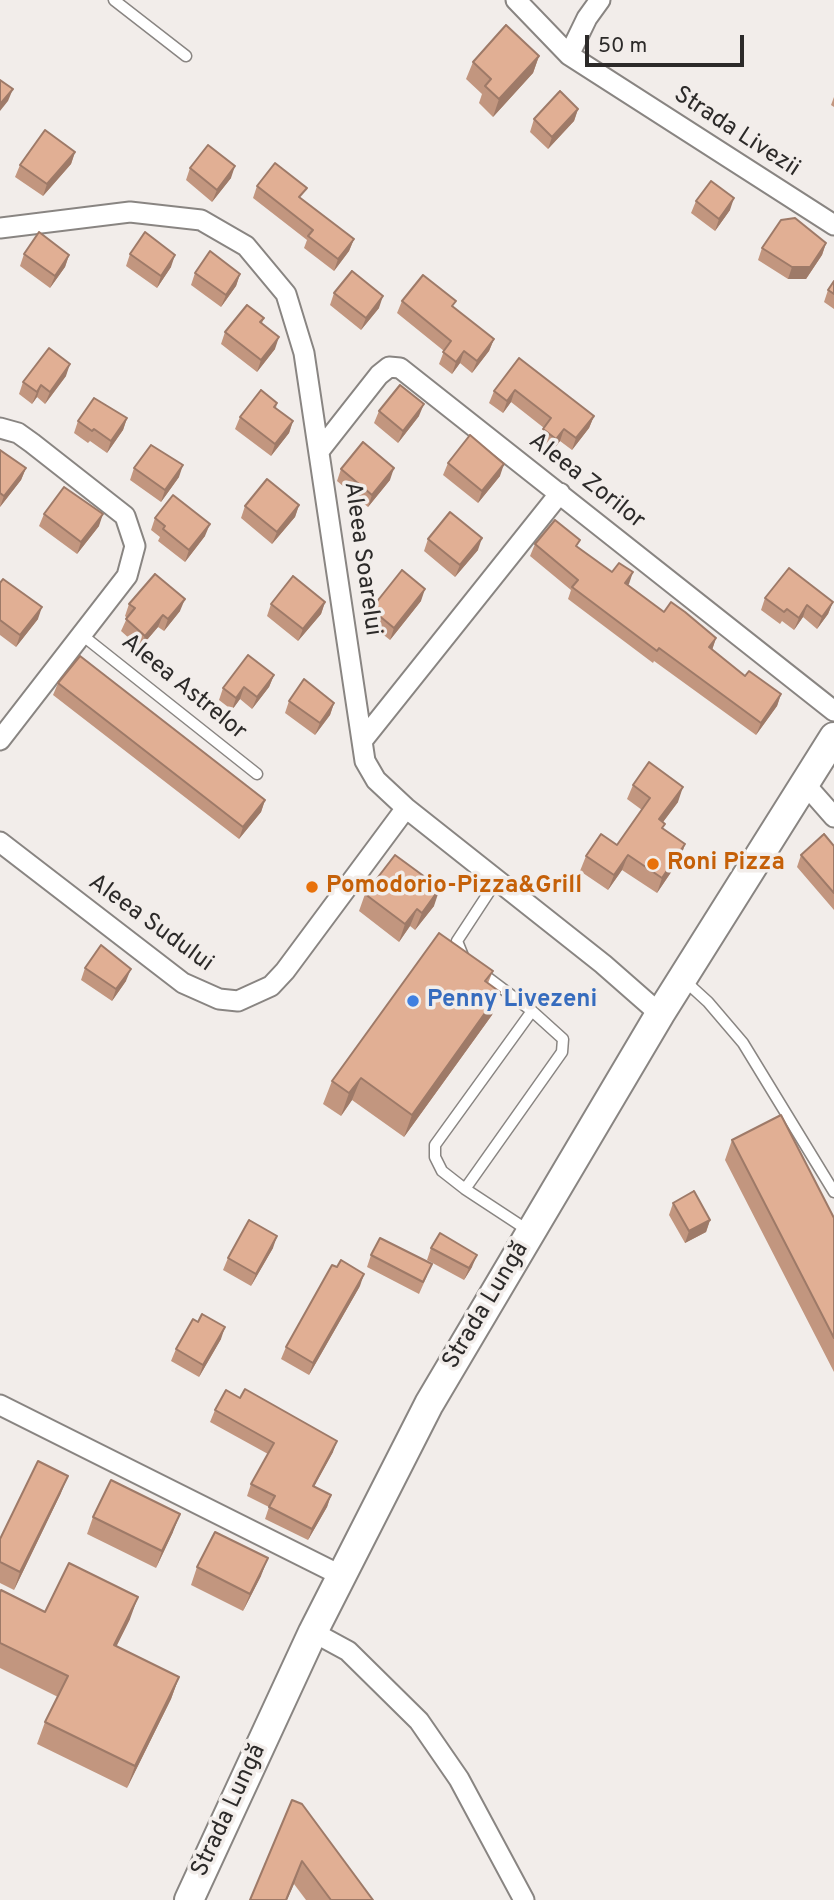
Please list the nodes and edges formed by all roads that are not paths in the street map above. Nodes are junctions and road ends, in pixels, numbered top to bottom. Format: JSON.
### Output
{"nodes":[{"id":1,"x":114,"y":0,"type":"edge"},
{"id":2,"x":516,"y":0,"type":"edge"},
{"id":3,"x":600,"y":0,"type":"edge"},
{"id":4,"x":569,"y":55,"type":"junction"},
{"id":5,"x":186,"y":56,"type":"dead end"},
{"id":6,"x":834,"y":225,"type":"edge"},
{"id":7,"x":0,"y":228,"type":"edge"},
{"id":8,"x":0,"y":429,"type":"edge"},
{"id":9,"x":320,"y":450,"type":"junction"},
{"id":10,"x":560,"y":493,"type":"junction"},
{"id":11,"x":82,"y":635,"type":"junction"},
{"id":12,"x":834,"y":710,"type":"edge"},
{"id":13,"x":834,"y":737,"type":"edge"},
{"id":14,"x":0,"y":740,"type":"edge"},
{"id":15,"x":362,"y":741,"type":"junction"},
{"id":16,"x":257,"y":774,"type":"dead end"},
{"id":17,"x":805,"y":784,"type":"junction"},
{"id":18,"x":406,"y":808,"type":"junction"},
{"id":19,"x":834,"y":817,"type":"edge"},
{"id":20,"x":0,"y":842,"type":"edge"},
{"id":21,"x":497,"y":880,"type":"junction"},
{"id":22,"x":682,"y":978,"type":"junction"},
{"id":23,"x":533,"y":1011,"type":"junction"},
{"id":24,"x":660,"y":1014,"type":"junction"},
{"id":25,"x":465,"y":1189,"type":"junction"},
{"id":26,"x":834,"y":1192,"type":"edge"},
{"id":27,"x":531,"y":1232,"type":"junction"},
{"id":28,"x":0,"y":1405,"type":"edge"},
{"id":29,"x":342,"y":1576,"type":"junction"},
{"id":30,"x":313,"y":1632,"type":"junction"},
{"id":31,"x":189,"y":1900,"type":"edge"},
{"id":32,"x":524,"y":1900,"type":"edge"}],
"edges":[{"from":1,"to":5,"type":"lane"},
{"from":2,"to":4,"type":"street","name":"Strada Livezii"},
{"from":3,"to":4,"type":"street"},
{"from":4,"to":6,"type":"street","name":"Strada Livezii"},
{"from":7,"to":9,"type":"street","name":"Aleea Soarelui"},
{"from":8,"to":11,"type":"street"},
{"from":9,"to":10,"type":"street","name":"Aleea Zorilor"},
{"from":9,"to":15,"type":"street","name":"Aleea Soarelui"},
{"from":10,"to":12,"type":"street","name":"Aleea Zorilor"},
{"from":10,"to":15,"type":"street"},
{"from":11,"to":14,"type":"street"},
{"from":11,"to":16,"type":"lane","name":"Aleea Astrelor"},
{"from":13,"to":17,"type":"main road","name":"Strada Lungă"},
{"from":15,"to":18,"type":"street","name":"Aleea Soarelui"},
{"from":17,"to":19,"type":"street"},
{"from":17,"to":22,"type":"main road","name":"Strada Lungă"},
{"from":18,"to":20,"type":"street","name":"Aleea Sudului"},
{"from":18,"to":21,"type":"street","name":"Aleea Soarelui"},
{"from":21,"to":23,"type":"lane"},
{"from":21,"to":24,"type":"street","name":"Aleea Soarelui"},
{"from":22,"to":24,"type":"main road","name":"Strada Lungă"},
{"from":22,"to":26,"type":"lane"},
{"from":23,"to":25,"type":"lane"},
{"from":23,"to":25,"type":"lane"},
{"from":24,"to":27,"type":"main road","name":"Strada Lungă"},
{"from":25,"to":27,"type":"lane"},
{"from":27,"to":29,"type":"main road","name":"Strada Lungă"},
{"from":28,"to":29,"type":"street"},
{"from":29,"to":30,"type":"main road","name":"Strada Lungă"},
{"from":30,"to":31,"type":"main road","name":"Strada Lungă"},
{"from":30,"to":32,"type":"street"}]}
